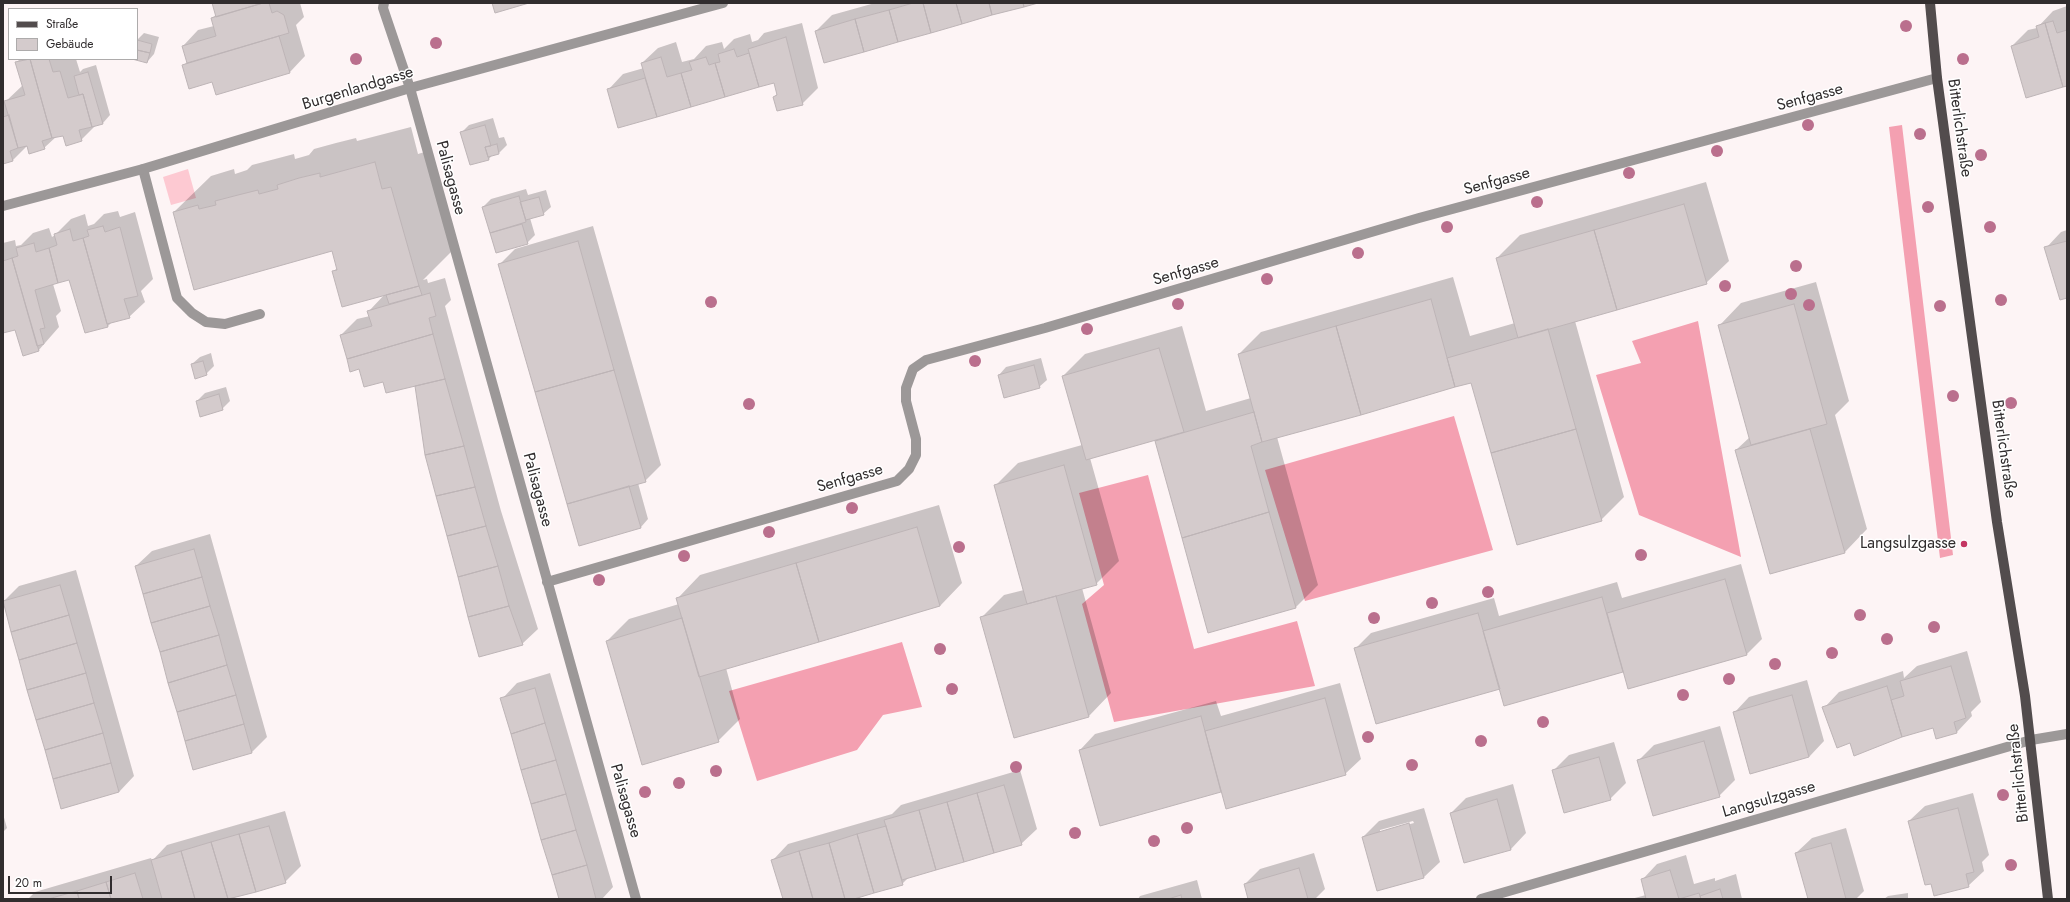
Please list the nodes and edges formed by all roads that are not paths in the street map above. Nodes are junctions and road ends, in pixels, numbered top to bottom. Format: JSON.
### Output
{"nodes":[{"id":1,"x":384,"y":3,"type":"edge"},
{"id":2,"x":723,"y":3,"type":"edge"},
{"id":3,"x":1930,"y":3,"type":"edge"},
{"id":4,"x":1937,"y":78,"type":"junction"},
{"id":5,"x":410,"y":88,"type":"junction"},
{"id":6,"x":143,"y":169,"type":"junction"},
{"id":7,"x":3,"y":206,"type":"edge"},
{"id":8,"x":260,"y":314,"type":"dead end"},
{"id":9,"x":547,"y":582,"type":"junction"},
{"id":10,"x":2066,"y":735,"type":"edge"},
{"id":11,"x":2031,"y":740,"type":"junction"},
{"id":12,"x":636,"y":899,"type":"edge"},
{"id":13,"x":1482,"y":899,"type":"edge"},
{"id":14,"x":2048,"y":899,"type":"edge"}],
"edges":[{"from":1,"to":5,"type":"street","name":"Palisagasse"},
{"from":2,"to":5,"type":"street","name":"Burgenlandgasse"},
{"from":3,"to":4,"type":"main road","name":"Bitterlichstraße"},
{"from":4,"to":9,"type":"street","name":"Senfgasse"},
{"from":4,"to":11,"type":"main road","name":"Bitterlichstraße"},
{"from":5,"to":6,"type":"street","name":"Burgenlandgasse"},
{"from":5,"to":9,"type":"street","name":"Palisagasse"},
{"from":6,"to":7,"type":"street","name":"Burgenlandgasse"},
{"from":6,"to":8,"type":"street"},
{"from":9,"to":12,"type":"street","name":"Palisagasse"},
{"from":10,"to":11,"type":"street","name":"Langsulzgasse"},
{"from":11,"to":13,"type":"street","name":"Langsulzgasse"},
{"from":11,"to":14,"type":"main road","name":"Bitterlichstraße"}]}
